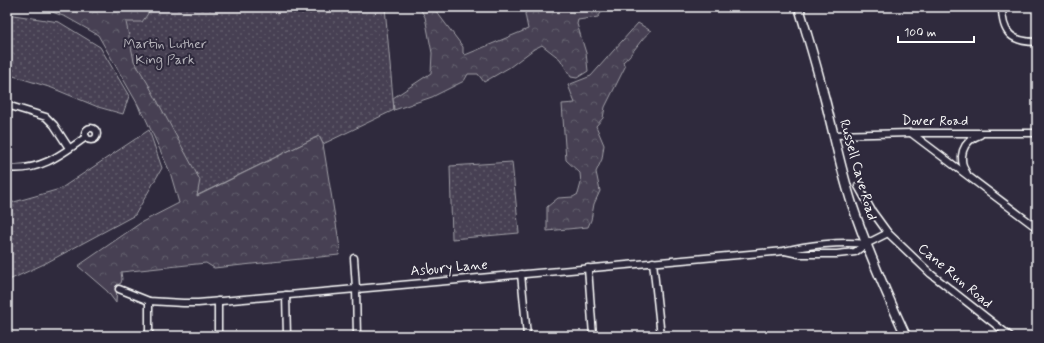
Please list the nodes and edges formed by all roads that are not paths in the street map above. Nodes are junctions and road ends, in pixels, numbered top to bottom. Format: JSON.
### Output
{"nodes":[{"id":1,"x":799,"y":7,"type":"edge"},
{"id":2,"x":1002,"y":7,"type":"edge"},
{"id":3,"x":1037,"y":42,"type":"edge"},
{"id":4,"x":7,"y":105,"type":"edge"},
{"id":5,"x":911,"y":133,"type":"junction"},
{"id":6,"x":985,"y":133,"type":"junction"},
{"id":7,"x":1037,"y":133,"type":"edge"},
{"id":8,"x":834,"y":134,"type":"junction"},
{"id":9,"x":86,"y":137,"type":"dead end"},
{"id":10,"x":69,"y":148,"type":"junction"},
{"id":11,"x":7,"y":168,"type":"edge"},
{"id":12,"x":969,"y":176,"type":"junction"},
{"id":13,"x":858,"y":186,"type":"dead end"},
{"id":14,"x":1037,"y":228,"type":"edge"},
{"id":15,"x":888,"y":233,"type":"junction"},
{"id":16,"x":866,"y":244,"type":"junction"},
{"id":17,"x":784,"y":251,"type":"junction"},
{"id":18,"x":354,"y":258,"type":"dead end"},
{"id":19,"x":654,"y":262,"type":"junction"},
{"id":20,"x":588,"y":268,"type":"junction"},
{"id":21,"x":521,"y":274,"type":"junction"},
{"id":22,"x":356,"y":288,"type":"junction"},
{"id":23,"x":119,"y":289,"type":"dead end"},
{"id":24,"x":286,"y":295,"type":"junction"},
{"id":25,"x":150,"y":301,"type":"junction"},
{"id":26,"x":218,"y":301,"type":"junction"},
{"id":27,"x":149,"y":336,"type":"edge"},
{"id":28,"x":218,"y":336,"type":"edge"},
{"id":29,"x":287,"y":336,"type":"edge"},
{"id":30,"x":357,"y":336,"type":"edge"},
{"id":31,"x":527,"y":336,"type":"edge"},
{"id":32,"x":592,"y":336,"type":"edge"},
{"id":33,"x":661,"y":336,"type":"edge"},
{"id":34,"x":906,"y":336,"type":"edge"},
{"id":35,"x":1010,"y":336,"type":"edge"}],
"edges":[{"from":1,"to":8,"type":"main road","name":"Russell Cave Road"},
{"from":2,"to":3,"type":"street"},
{"from":4,"to":10,"type":"street"},
{"from":5,"to":6,"type":"street","name":"Dover Road"},
{"from":5,"to":8,"type":"street","name":"Dover Road"},
{"from":5,"to":12,"type":"street"},
{"from":6,"to":7,"type":"street","name":"Dover Road"},
{"from":6,"to":12,"type":"street"},
{"from":8,"to":16,"type":"main road","name":"Russell Cave Road"},
{"from":9,"to":10,"type":"street"},
{"from":10,"to":11,"type":"street"},
{"from":12,"to":14,"type":"street"},
{"from":13,"to":15,"type":"street","name":"Cane Run Road"},
{"from":15,"to":16,"type":"street"},
{"from":15,"to":35,"type":"street","name":"Cane Run Road"},
{"from":16,"to":17,"type":"street","name":"Asbury Lane"},
{"from":16,"to":17,"type":"street","name":"Asbury Lane"},
{"from":16,"to":34,"type":"main road","name":"Russell Cave Road"},
{"from":17,"to":19,"type":"street","name":"Asbury Lane"},
{"from":18,"to":22,"type":"street"},
{"from":19,"to":20,"type":"street","name":"Asbury Lane"},
{"from":19,"to":33,"type":"street"},
{"from":20,"to":21,"type":"street","name":"Asbury Lane"},
{"from":20,"to":32,"type":"street"},
{"from":21,"to":22,"type":"street","name":"Asbury Lane"},
{"from":21,"to":31,"type":"street"},
{"from":22,"to":24,"type":"street","name":"Asbury Lane"},
{"from":22,"to":30,"type":"street"},
{"from":23,"to":25,"type":"street","name":"Asbury Lane"},
{"from":24,"to":26,"type":"street","name":"Asbury Lane"},
{"from":24,"to":29,"type":"street"},
{"from":25,"to":26,"type":"street","name":"Asbury Lane"},
{"from":25,"to":27,"type":"street"},
{"from":26,"to":28,"type":"street"}]}
